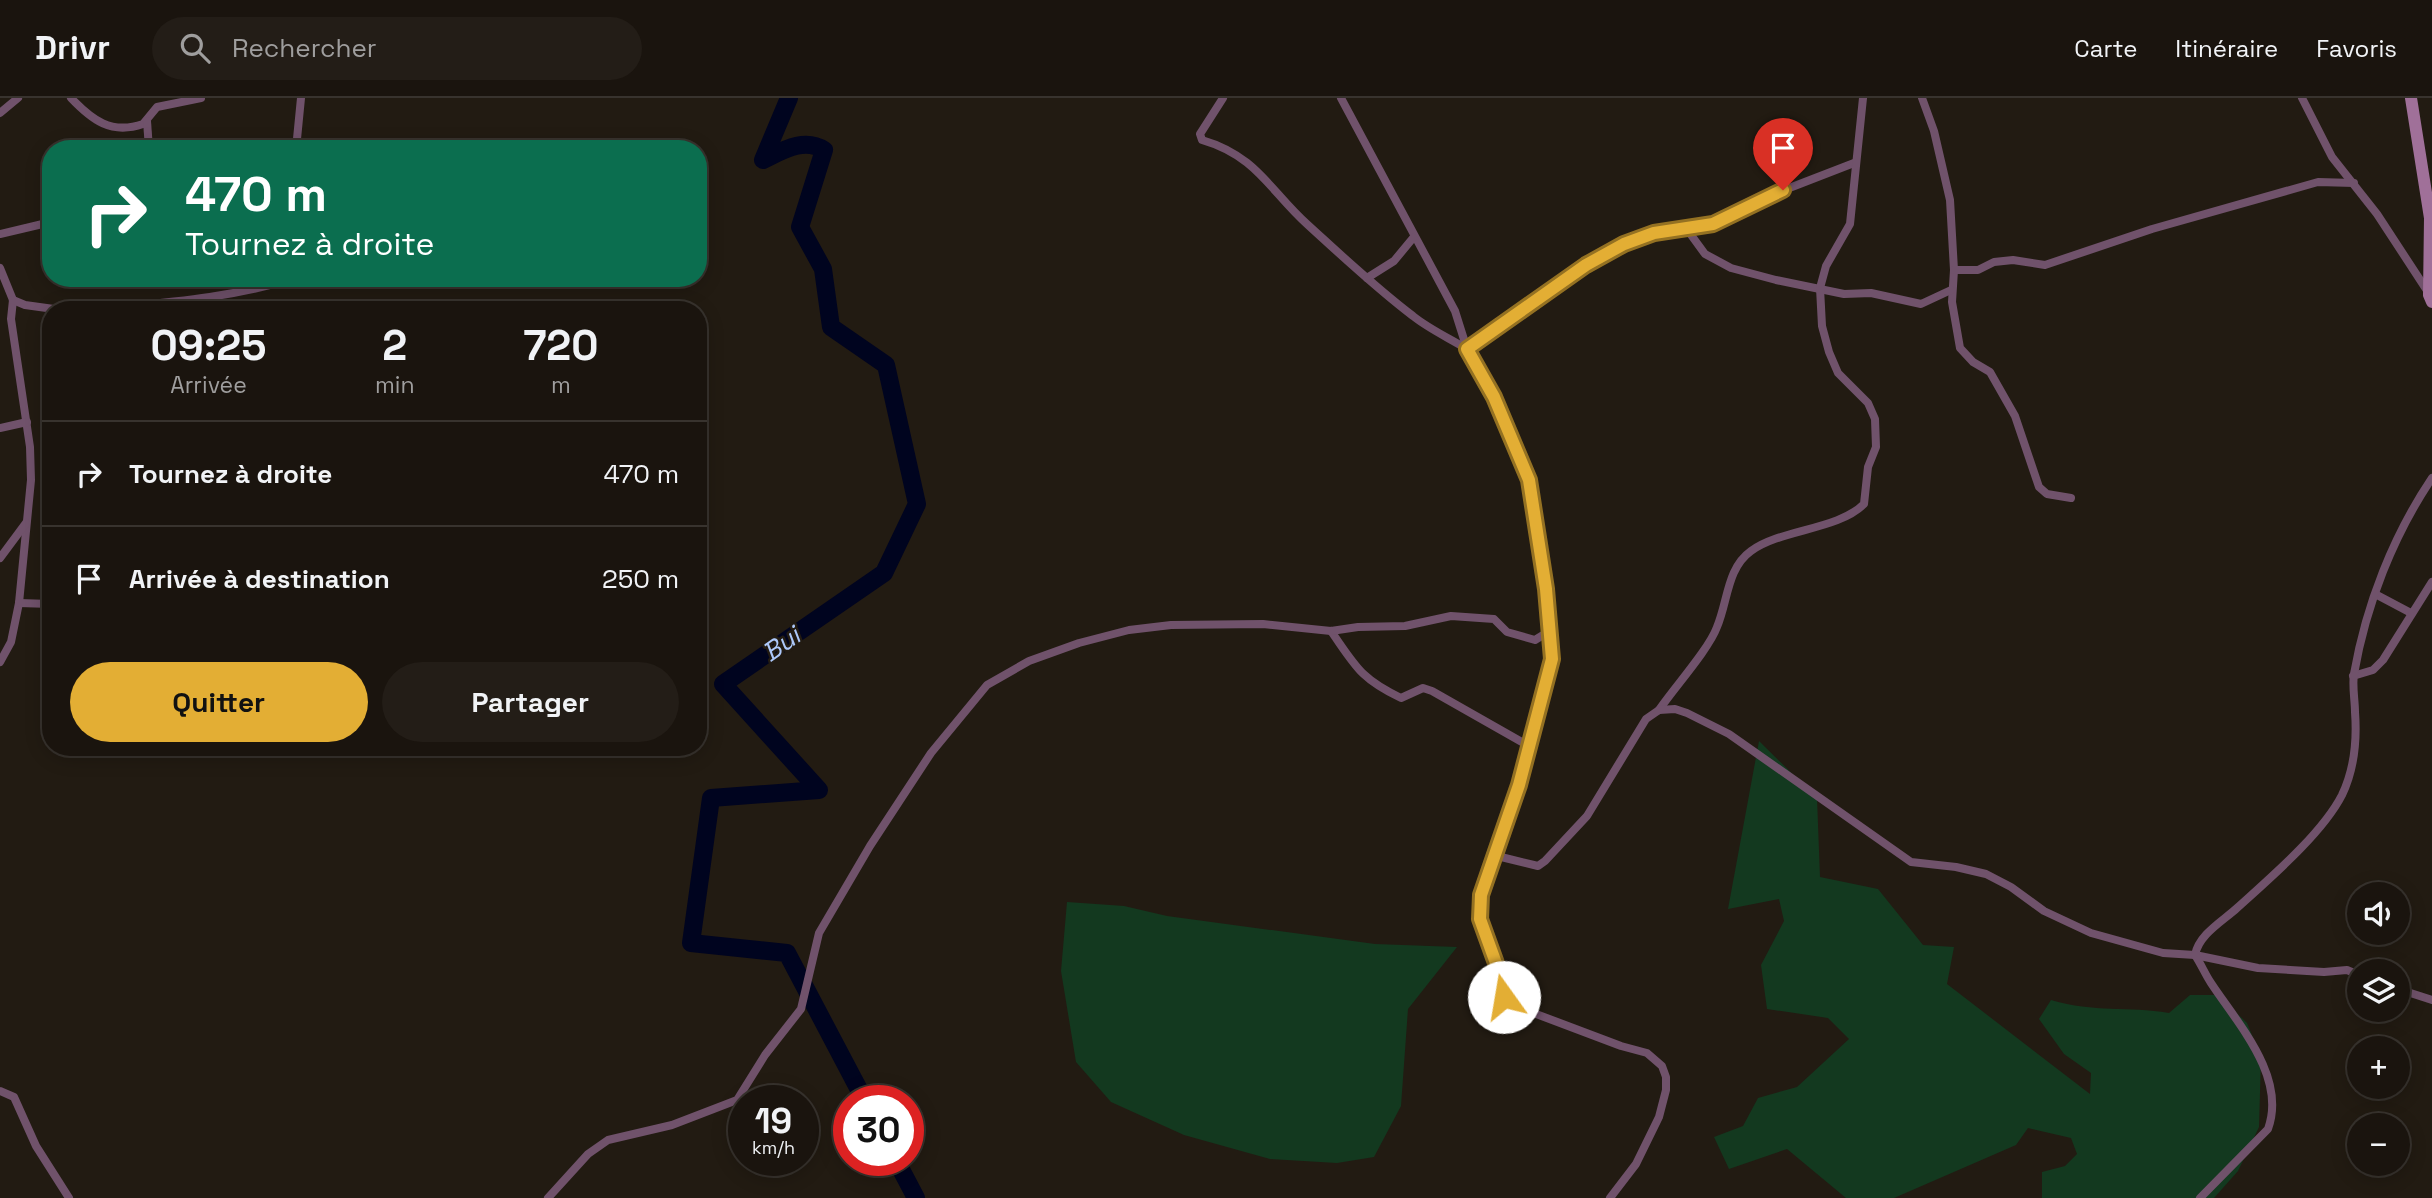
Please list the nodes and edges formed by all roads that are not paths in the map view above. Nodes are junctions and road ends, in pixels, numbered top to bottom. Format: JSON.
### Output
{"nodes":[{"id":1,"x":18,"y":98,"type":"edge"},
{"id":2,"x":71,"y":98,"type":"edge"},
{"id":3,"x":201,"y":98,"type":"edge"},
{"id":4,"x":301,"y":98,"type":"edge"},
{"id":5,"x":1223,"y":98,"type":"edge"},
{"id":6,"x":1341,"y":98,"type":"edge"},
{"id":7,"x":1863,"y":98,"type":"edge"},
{"id":8,"x":1922,"y":98,"type":"edge"},
{"id":9,"x":2302,"y":98,"type":"edge"},
{"id":10,"x":2411,"y":98,"type":"edge"},
{"id":11,"x":165,"y":102,"type":"edge"},
{"id":12,"x":0,"y":113,"type":"edge"},
{"id":13,"x":147,"y":121,"type":"junction"},
{"id":14,"x":148,"y":140,"type":"edge"},
{"id":15,"x":297,"y":140,"type":"edge"},
{"id":16,"x":1854,"y":163,"type":"junction"},
{"id":17,"x":2354,"y":183,"type":"junction"},
{"id":18,"x":42,"y":224,"type":"edge"},
{"id":19,"x":1686,"y":228,"type":"junction"},
{"id":20,"x":0,"y":234,"type":"edge"},
{"id":21,"x":1413,"y":238,"type":"junction"},
{"id":22,"x":0,"y":268,"type":"edge"},
{"id":23,"x":1954,"y":270,"type":"junction"},
{"id":24,"x":1367,"y":278,"type":"junction"},
{"id":25,"x":268,"y":287,"type":"edge"},
{"id":26,"x":1820,"y":288,"type":"junction"},
{"id":27,"x":1951,"y":290,"type":"junction"},
{"id":28,"x":2430,"y":299,"type":"edge"},
{"id":29,"x":13,"y":300,"type":"junction"},
{"id":30,"x":170,"y":301,"type":"edge"},
{"id":31,"x":42,"y":306,"type":"edge"},
{"id":32,"x":1467,"y":349,"type":"junction"},
{"id":33,"x":27,"y":422,"type":"junction"},
{"id":34,"x":0,"y":429,"type":"edge"},
{"id":35,"x":2432,"y":478,"type":"edge"},
{"id":36,"x":2071,"y":498,"type":"dead end"},
{"id":37,"x":29,"y":506,"type":"junction"},
{"id":38,"x":0,"y":558,"type":"edge"},
{"id":39,"x":2432,"y":582,"type":"edge"},
{"id":40,"x":2377,"y":595,"type":"junction"},
{"id":41,"x":19,"y":603,"type":"junction"},
{"id":42,"x":42,"y":604,"type":"edge"},
{"id":43,"x":2411,"y":613,"type":"junction"},
{"id":44,"x":1331,"y":631,"type":"junction"},
{"id":45,"x":1548,"y":632,"type":"junction"},
{"id":46,"x":0,"y":662,"type":"edge"},
{"id":47,"x":2353,"y":677,"type":"junction"},
{"id":48,"x":1658,"y":710,"type":"junction"},
{"id":49,"x":1529,"y":746,"type":"junction"},
{"id":50,"x":1493,"y":855,"type":"junction"},
{"id":51,"x":2195,"y":955,"type":"junction"},
{"id":52,"x":2347,"y":970,"type":"edge"},
{"id":53,"x":2410,"y":993,"type":"edge"},
{"id":54,"x":2432,"y":1000,"type":"edge"},
{"id":55,"x":0,"y":1091,"type":"edge"},
{"id":56,"x":69,"y":1198,"type":"edge"},
{"id":57,"x":548,"y":1198,"type":"edge"},
{"id":58,"x":1610,"y":1198,"type":"edge"},
{"id":59,"x":2200,"y":1198,"type":"edge"}],
"edges":[{"from":1,"to":12,"type":"street"},
{"from":2,"to":13,"type":"street"},
{"from":3,"to":11,"type":"street"},
{"from":4,"to":15,"type":"street"},
{"from":5,"to":24,"type":"street"},
{"from":6,"to":21,"type":"street"},
{"from":7,"to":16,"type":"street"},
{"from":8,"to":23,"type":"street"},
{"from":9,"to":17,"type":"street"},
{"from":10,"to":28,"type":"street"},
{"from":11,"to":13,"type":"street"},
{"from":13,"to":14,"type":"street"},
{"from":16,"to":19,"type":"street"},
{"from":16,"to":26,"type":"street"},
{"from":17,"to":23,"type":"street"},
{"from":17,"to":28,"type":"street"},
{"from":18,"to":20,"type":"street"},
{"from":19,"to":26,"type":"street"},
{"from":19,"to":32,"type":"street"},
{"from":21,"to":24,"type":"street"},
{"from":21,"to":32,"type":"street"},
{"from":22,"to":29,"type":"street"},
{"from":23,"to":27,"type":"street"},
{"from":24,"to":32,"type":"street"},
{"from":25,"to":30,"type":"street"},
{"from":26,"to":27,"type":"street"},
{"from":26,"to":48,"type":"street"},
{"from":27,"to":36,"type":"street"},
{"from":29,"to":31,"type":"street"},
{"from":29,"to":33,"type":"street"},
{"from":32,"to":45,"type":"street"},
{"from":33,"to":34,"type":"street"},
{"from":33,"to":37,"type":"street"},
{"from":35,"to":40,"type":"street"},
{"from":37,"to":38,"type":"street"},
{"from":37,"to":41,"type":"street"},
{"from":39,"to":43,"type":"street"},
{"from":40,"to":43,"type":"street"},
{"from":40,"to":47,"type":"street"},
{"from":41,"to":42,"type":"street"},
{"from":41,"to":46,"type":"street"},
{"from":43,"to":47,"type":"street"},
{"from":44,"to":45,"type":"street"},
{"from":44,"to":49,"type":"street"},
{"from":44,"to":57,"type":"street"},
{"from":45,"to":49,"type":"street"},
{"from":47,"to":51,"type":"street"},
{"from":48,"to":50,"type":"street"},
{"from":48,"to":51,"type":"street"},
{"from":49,"to":50,"type":"street"},
{"from":50,"to":58,"type":"street"},
{"from":51,"to":52,"type":"street"},
{"from":51,"to":59,"type":"street"},
{"from":53,"to":54,"type":"street"},
{"from":55,"to":56,"type":"street"}]}
